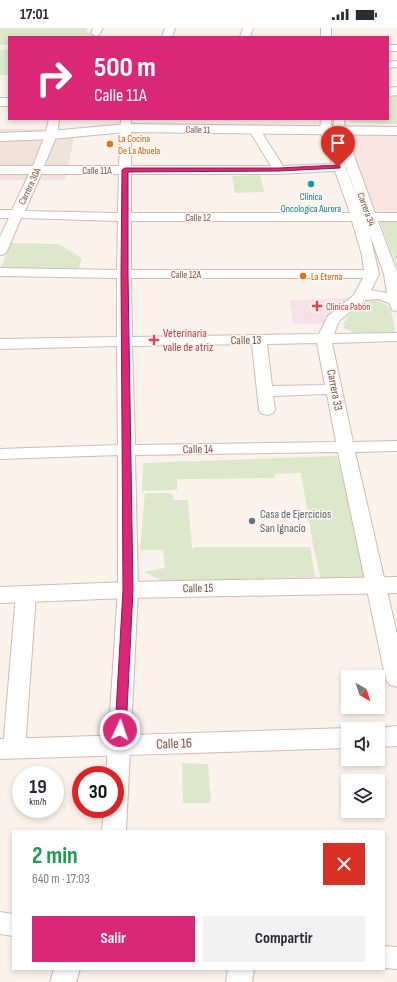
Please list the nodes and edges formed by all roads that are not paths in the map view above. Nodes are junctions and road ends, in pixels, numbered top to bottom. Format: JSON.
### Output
{"nodes":[{"id":1,"x":54,"y":120,"type":"edge"},
{"id":2,"x":126,"y":124,"type":"edge"},
{"id":3,"x":332,"y":125,"type":"edge"},
{"id":4,"x":255,"y":130,"type":"junction"},
{"id":5,"x":397,"y":131,"type":"edge"},
{"id":6,"x":51,"y":135,"type":"junction"},
{"id":7,"x":0,"y":137,"type":"edge"},
{"id":8,"x":338,"y":167,"type":"junction"},
{"id":9,"x":0,"y":170,"type":"edge"},
{"id":10,"x":37,"y":170,"type":"junction"},
{"id":11,"x":125,"y":170,"type":"junction"},
{"id":12,"x":279,"y":170,"type":"junction"},
{"id":13,"x":0,"y":214,"type":"edge"},
{"id":14,"x":15,"y":215,"type":"junction"},
{"id":15,"x":125,"y":217,"type":"junction"},
{"id":16,"x":397,"y":217,"type":"edge"},
{"id":17,"x":364,"y":218,"type":"junction"},
{"id":18,"x":0,"y":251,"type":"edge"},
{"id":19,"x":0,"y":272,"type":"edge"},
{"id":20,"x":124,"y":274,"type":"junction"},
{"id":21,"x":372,"y":274,"type":"junction"},
{"id":22,"x":394,"y":274,"type":"edge"},
{"id":23,"x":360,"y":297,"type":"junction"},
{"id":24,"x":396,"y":304,"type":"edge"},
{"id":25,"x":397,"y":337,"type":"edge"},
{"id":26,"x":324,"y":338,"type":"junction"},
{"id":27,"x":259,"y":339,"type":"junction"},
{"id":28,"x":125,"y":342,"type":"junction"},
{"id":29,"x":0,"y":344,"type":"edge"},
{"id":30,"x":335,"y":389,"type":"junction"},
{"id":31,"x":265,"y":391,"type":"junction"},
{"id":32,"x":267,"y":410,"type":"dead end"},
{"id":33,"x":397,"y":446,"type":"edge"},
{"id":34,"x":346,"y":448,"type":"junction"},
{"id":35,"x":126,"y":450,"type":"junction"},
{"id":36,"x":0,"y":454,"type":"edge"},
{"id":37,"x":387,"y":585,"type":"edge"},
{"id":38,"x":128,"y":590,"type":"junction"},
{"id":39,"x":26,"y":594,"type":"junction"},
{"id":40,"x":0,"y":595,"type":"edge"},
{"id":41,"x":397,"y":680,"type":"edge"},
{"id":42,"x":397,"y":736,"type":"edge"},
{"id":43,"x":385,"y":737,"type":"edge"},
{"id":44,"x":341,"y":738,"type":"edge"},
{"id":45,"x":120,"y":745,"type":"junction"},
{"id":46,"x":7,"y":749,"type":"edge"},
{"id":47,"x":114,"y":830,"type":"edge"},
{"id":48,"x":0,"y":923,"type":"edge"},
{"id":49,"x":12,"y":925,"type":"edge"},
{"id":50,"x":385,"y":956,"type":"edge"},
{"id":51,"x":397,"y":958,"type":"edge"},
{"id":52,"x":67,"y":970,"type":"edge"},
{"id":53,"x":241,"y":970,"type":"edge"},
{"id":54,"x":63,"y":982,"type":"edge"},
{"id":55,"x":239,"y":982,"type":"edge"}],
"edges":[{"from":1,"to":6,"type":"street","name":"Carrera 30A"},
{"from":2,"to":4,"type":"street","name":"Calle 11"},
{"from":2,"to":6,"type":"street","name":"Calle 11"},
{"from":2,"to":11,"type":"street"},
{"from":3,"to":4,"type":"street","name":"Calle 11"},
{"from":3,"to":5,"type":"street","name":"Calle 11"},
{"from":3,"to":8,"type":"street"},
{"from":3,"to":17,"type":"street","name":"Carrera 34"},
{"from":4,"to":12,"type":"street"},
{"from":6,"to":7,"type":"street","name":"Calle 11"},
{"from":6,"to":10,"type":"street","name":"Carrera 30A"},
{"from":8,"to":12,"type":"street","name":"Calle 11A"},
{"from":8,"to":17,"type":"street"},
{"from":9,"to":10,"type":"street","name":"Calle 11A"},
{"from":10,"to":11,"type":"street","name":"Calle 11A"},
{"from":10,"to":14,"type":"street","name":"Carrera 30A"},
{"from":11,"to":12,"type":"street","name":"Calle 11A"},
{"from":11,"to":15,"type":"street"},
{"from":13,"to":14,"type":"street","name":"Calle 12"},
{"from":14,"to":15,"type":"street","name":"Calle 12"},
{"from":14,"to":18,"type":"street","name":"Carrera 30A"},
{"from":15,"to":17,"type":"street","name":"Calle 12"},
{"from":15,"to":20,"type":"street"},
{"from":16,"to":17,"type":"street","name":"Calle 12"},
{"from":17,"to":21,"type":"street"},
{"from":17,"to":22,"type":"street","name":"Carrera 34"},
{"from":19,"to":20,"type":"street","name":"Calle 12A"},
{"from":20,"to":21,"type":"street","name":"Calle 12A"},
{"from":20,"to":28,"type":"street"},
{"from":21,"to":23,"type":"street"},
{"from":22,"to":24,"type":"street","name":"Carrera 34"},
{"from":23,"to":24,"type":"street","name":"Carrera 34"},
{"from":23,"to":26,"type":"street"},
{"from":25,"to":26,"type":"street","name":"Calle 13"},
{"from":26,"to":27,"type":"street","name":"Calle 13"},
{"from":26,"to":30,"type":"street","name":"Carrera 33"},
{"from":27,"to":28,"type":"street","name":"Calle 13"},
{"from":27,"to":31,"type":"street"},
{"from":28,"to":29,"type":"street","name":"Calle 13"},
{"from":28,"to":35,"type":"street"},
{"from":30,"to":31,"type":"street"},
{"from":30,"to":34,"type":"street","name":"Carrera 33"},
{"from":31,"to":32,"type":"street"},
{"from":33,"to":34,"type":"street","name":"Calle 14"},
{"from":34,"to":35,"type":"street","name":"Calle 14"},
{"from":34,"to":37,"type":"street","name":"Carrera 33"},
{"from":35,"to":36,"type":"street","name":"Calle 14"},
{"from":35,"to":38,"type":"street"},
{"from":37,"to":38,"type":"street","name":"Calle 15"},
{"from":37,"to":41,"type":"street","name":"Carrera 33"},
{"from":38,"to":39,"type":"street","name":"Calle 15"},
{"from":38,"to":45,"type":"street"},
{"from":39,"to":40,"type":"street","name":"Calle 15"},
{"from":39,"to":46,"type":"street"},
{"from":42,"to":43,"type":"street"},
{"from":44,"to":45,"type":"street","name":"Calle 16"},
{"from":45,"to":46,"type":"street","name":"Calle 16"},
{"from":45,"to":47,"type":"street"},
{"from":48,"to":49,"type":"street"},
{"from":50,"to":51,"type":"street"},
{"from":52,"to":54,"type":"street"},
{"from":53,"to":55,"type":"street"}]}
